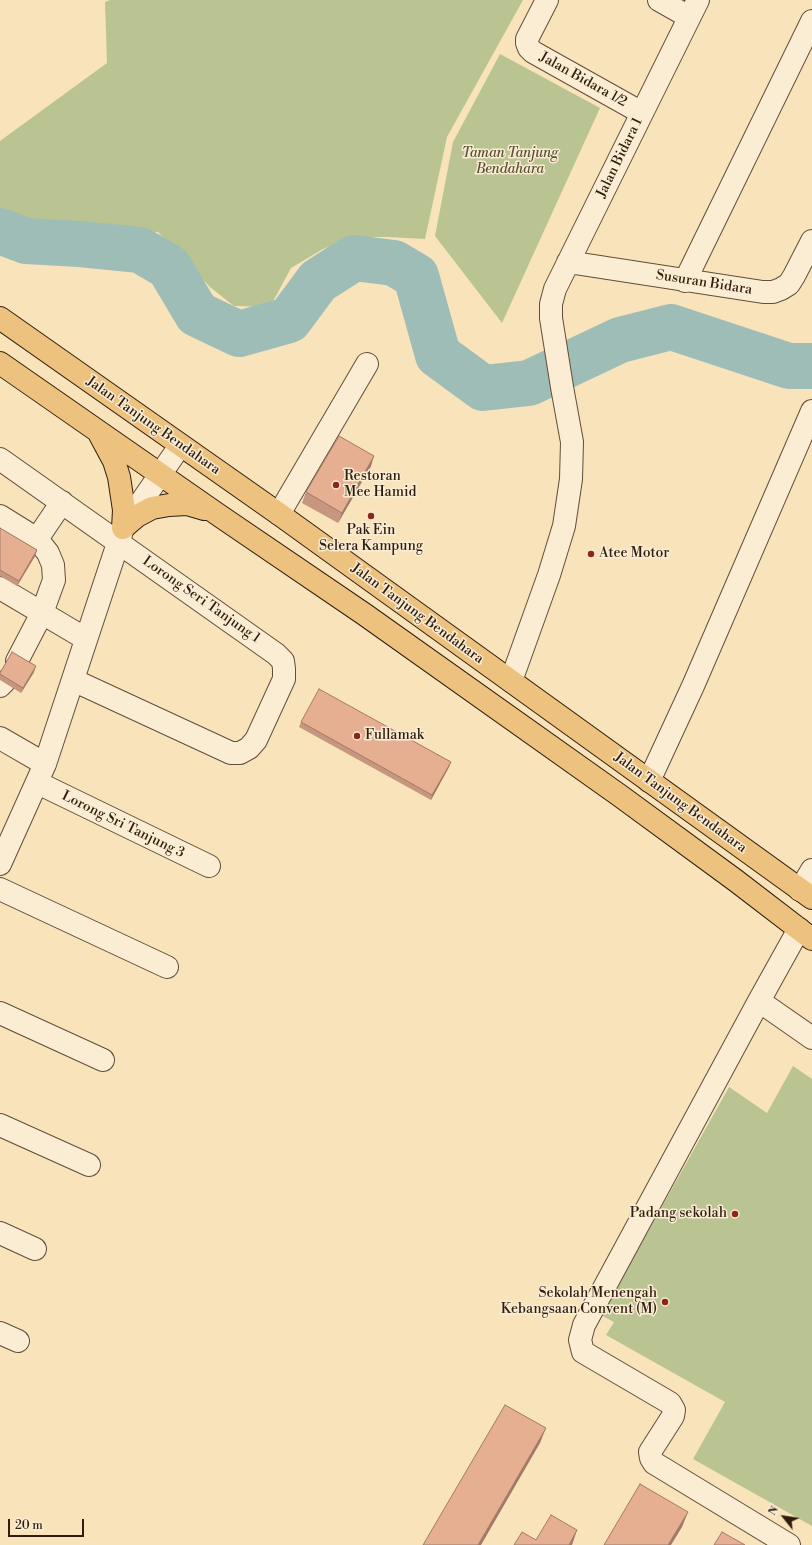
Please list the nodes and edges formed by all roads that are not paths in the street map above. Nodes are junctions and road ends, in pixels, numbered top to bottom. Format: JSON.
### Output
{"nodes":[{"id":1,"x":547,"y":0,"type":"edge"},
{"id":2,"x":659,"y":0,"type":"edge"},
{"id":3,"x":693,"y":8,"type":"edge"},
{"id":4,"x":812,"y":22,"type":"edge"},
{"id":5,"x":642,"y":113,"type":"junction"},
{"id":6,"x":812,"y":240,"type":"edge"},
{"id":7,"x":568,"y":262,"type":"junction"},
{"id":8,"x":685,"y":281,"type":"junction"},
{"id":9,"x":0,"y":318,"type":"edge"},
{"id":10,"x":0,"y":363,"type":"edge"},
{"id":11,"x":367,"y":364,"type":"dead end"},
{"id":12,"x":812,"y":411,"type":"edge"},
{"id":13,"x":99,"y":432,"type":"junction"},
{"id":14,"x":180,"y":446,"type":"junction"},
{"id":15,"x":0,"y":459,"type":"edge"},
{"id":16,"x":160,"y":475,"type":"junction"},
{"id":17,"x":62,"y":502,"type":"junction"},
{"id":18,"x":279,"y":514,"type":"junction"},
{"id":19,"x":0,"y":516,"type":"edge"},
{"id":20,"x":220,"y":516,"type":"junction"},
{"id":21,"x":121,"y":534,"type":"junction"},
{"id":22,"x":37,"y":539,"type":"junction"},
{"id":23,"x":1,"y":591,"type":"edge"},
{"id":24,"x":42,"y":613,"type":"junction"},
{"id":25,"x":86,"y":639,"type":"junction"},
{"id":26,"x":17,"y":661,"type":"edge"},
{"id":27,"x":73,"y":680,"type":"junction"},
{"id":28,"x":511,"y":681,"type":"junction"},
{"id":29,"x":0,"y":738,"type":"edge"},
{"id":30,"x":42,"y":774,"type":"junction"},
{"id":31,"x":649,"y":781,"type":"junction"},
{"id":32,"x":0,"y":864,"type":"edge"},
{"id":33,"x":209,"y":866,"type":"dead end"},
{"id":34,"x":812,"y":870,"type":"edge"},
{"id":35,"x":0,"y":889,"type":"edge"},
{"id":36,"x":806,"y":894,"type":"edge"},
{"id":37,"x":806,"y":934,"type":"edge"},
{"id":38,"x":167,"y":967,"type":"dead end"},
{"id":39,"x":759,"y":1001,"type":"junction"},
{"id":40,"x":0,"y":1013,"type":"edge"},
{"id":41,"x":812,"y":1038,"type":"edge"},
{"id":42,"x":104,"y":1060,"type":"dead end"},
{"id":43,"x":0,"y":1125,"type":"edge"},
{"id":44,"x":89,"y":1165,"type":"dead end"},
{"id":45,"x":0,"y":1233,"type":"edge"},
{"id":46,"x":35,"y":1249,"type":"dead end"},
{"id":47,"x":789,"y":1545,"type":"edge"}],
"edges":[{"from":1,"to":5,"type":"street","name":"Jalan Bidara 1/2"},
{"from":2,"to":3,"type":"street"},
{"from":3,"to":5,"type":"street","name":"Jalan Bidara 1"},
{"from":4,"to":8,"type":"street"},
{"from":5,"to":7,"type":"street","name":"Jalan Bidara 1"},
{"from":6,"to":8,"type":"street","name":"Susuran Bidara"},
{"from":7,"to":8,"type":"street","name":"Susuran Bidara"},
{"from":7,"to":28,"type":"street","name":"Jalan Bidara 1"},
{"from":9,"to":14,"type":"main road","name":"Jalan Tanjung Bendahara"},
{"from":10,"to":13,"type":"main road"},
{"from":11,"to":18,"type":"street"},
{"from":12,"to":31,"type":"street"},
{"from":13,"to":16,"type":"main road"},
{"from":13,"to":21,"type":"main road"},
{"from":14,"to":16,"type":"street"},
{"from":14,"to":18,"type":"main road","name":"Jalan Tanjung Bendahara"},
{"from":15,"to":17,"type":"street","name":"Lorong Seri Tanjung 1"},
{"from":16,"to":20,"type":"main road"},
{"from":16,"to":21,"type":"street"},
{"from":17,"to":21,"type":"street","name":"Lorong Seri Tanjung 1"},
{"from":17,"to":22,"type":"street"},
{"from":18,"to":28,"type":"main road","name":"Jalan Tanjung Bendahara"},
{"from":19,"to":22,"type":"street"},
{"from":20,"to":21,"type":"main road"},
{"from":20,"to":37,"type":"main road"},
{"from":21,"to":25,"type":"street"},
{"from":21,"to":27,"type":"street","name":"Lorong Seri Tanjung 1"},
{"from":22,"to":24,"type":"street"},
{"from":23,"to":24,"type":"street"},
{"from":24,"to":25,"type":"street"},
{"from":24,"to":26,"type":"street"},
{"from":25,"to":27,"type":"street"},
{"from":27,"to":30,"type":"street"},
{"from":28,"to":31,"type":"main road","name":"Jalan Tanjung Bendahara"},
{"from":29,"to":30,"type":"street","name":"Lorong Sri Tanjung 3"},
{"from":30,"to":32,"type":"street"},
{"from":30,"to":33,"type":"street","name":"Lorong Sri Tanjung 3"},
{"from":31,"to":36,"type":"main road","name":"Jalan Tanjung Bendahara"},
{"from":34,"to":36,"type":"street"},
{"from":35,"to":38,"type":"street"},
{"from":37,"to":39,"type":"street"},
{"from":39,"to":41,"type":"street"},
{"from":39,"to":47,"type":"street"},
{"from":40,"to":42,"type":"street"},
{"from":43,"to":44,"type":"street"},
{"from":45,"to":46,"type":"street"}]}
